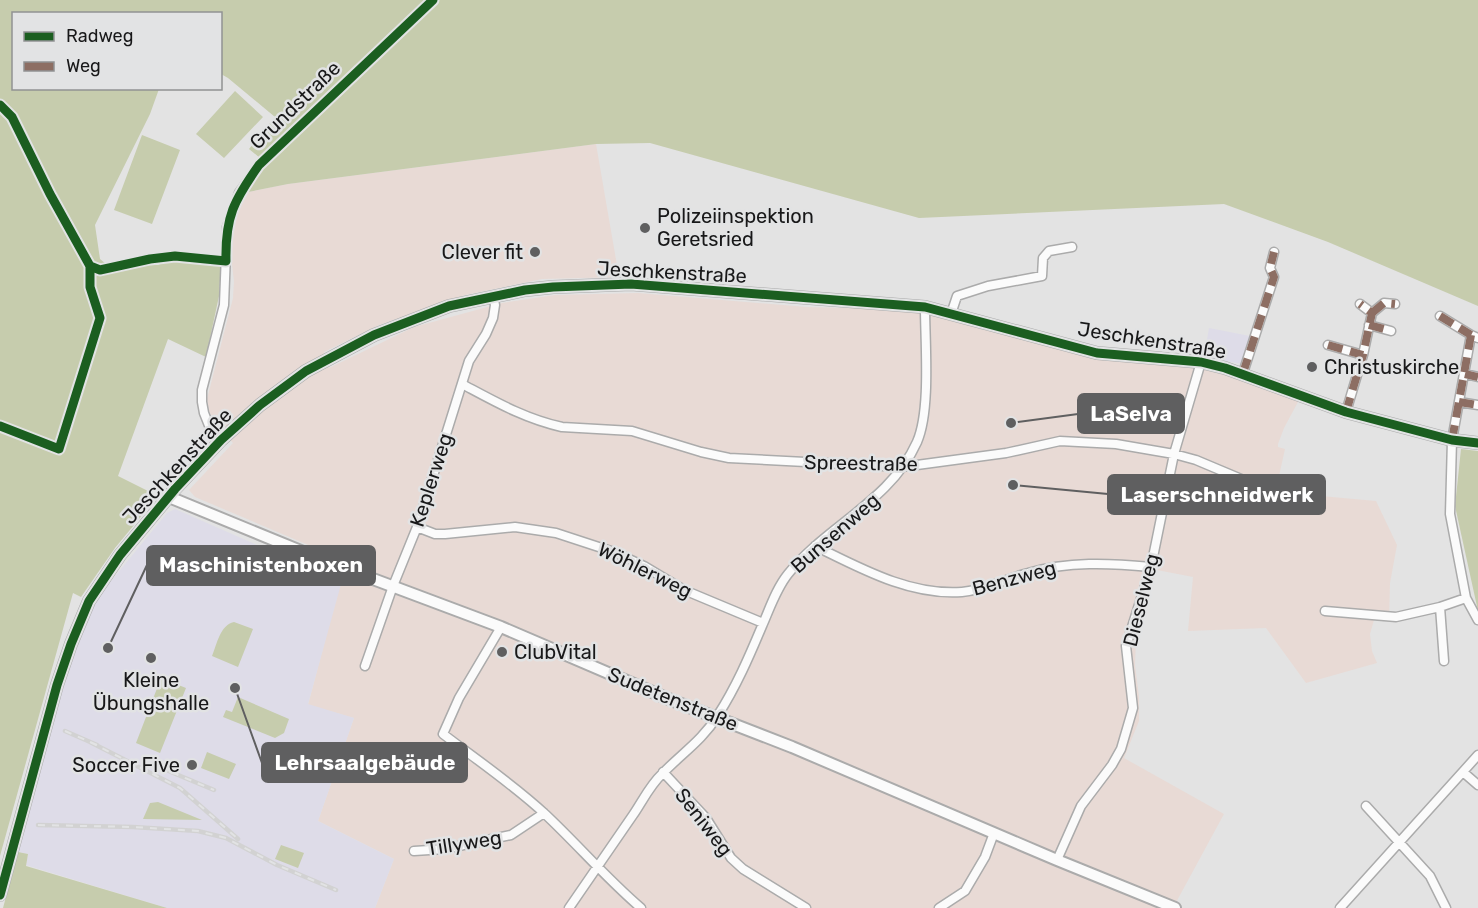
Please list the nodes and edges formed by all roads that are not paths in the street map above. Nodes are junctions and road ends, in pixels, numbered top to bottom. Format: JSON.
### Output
{"nodes":[{"id":1,"x":433,"y":0,"type":"edge"},
{"id":2,"x":1072,"y":247,"type":"dead end"},
{"id":3,"x":1274,"y":252,"type":"dead end"},
{"id":4,"x":494,"y":296,"type":"junction"},
{"id":5,"x":1360,"y":304,"type":"dead end"},
{"id":6,"x":1395,"y":304,"type":"dead end"},
{"id":7,"x":925,"y":307,"type":"junction"},
{"id":8,"x":1372,"y":313,"type":"junction"},
{"id":9,"x":951,"y":314,"type":"junction"},
{"id":10,"x":1440,"y":316,"type":"dead end"},
{"id":11,"x":1369,"y":325,"type":"junction"},
{"id":12,"x":1391,"y":331,"type":"dead end"},
{"id":13,"x":1475,"y":337,"type":"edge"},
{"id":14,"x":1328,"y":345,"type":"dead end"},
{"id":15,"x":1363,"y":355,"type":"junction"},
{"id":16,"x":1201,"y":362,"type":"junction"},
{"id":17,"x":1243,"y":373,"type":"junction"},
{"id":18,"x":1465,"y":374,"type":"junction"},
{"id":19,"x":1478,"y":378,"type":"edge"},
{"id":20,"x":462,"y":384,"type":"junction"},
{"id":21,"x":1459,"y":402,"type":"junction"},
{"id":22,"x":1478,"y":405,"type":"edge"},
{"id":23,"x":1346,"y":412,"type":"junction"},
{"id":24,"x":221,"y":440,"type":"junction"},
{"id":25,"x":1452,"y":440,"type":"junction"},
{"id":26,"x":1478,"y":443,"type":"edge"},
{"id":27,"x":1174,"y":454,"type":"junction"},
{"id":28,"x":902,"y":467,"type":"junction"},
{"id":29,"x":1265,"y":489,"type":"dead end"},
{"id":30,"x":169,"y":497,"type":"junction"},
{"id":31,"x":417,"y":527,"type":"junction"},
{"id":32,"x":815,"y":546,"type":"junction"},
{"id":33,"x":1151,"y":567,"type":"junction"},
{"id":34,"x":393,"y":586,"type":"junction"},
{"id":35,"x":1466,"y":598,"type":"junction"},
{"id":36,"x":1440,"y":607,"type":"junction"},
{"id":37,"x":1325,"y":611,"type":"dead end"},
{"id":38,"x":1478,"y":620,"type":"edge"},
{"id":39,"x":763,"y":623,"type":"junction"},
{"id":40,"x":501,"y":627,"type":"junction"},
{"id":41,"x":1444,"y":661,"type":"dead end"},
{"id":42,"x":365,"y":666,"type":"dead end"},
{"id":43,"x":717,"y":718,"type":"junction"},
{"id":44,"x":1478,"y":755,"type":"edge"},
{"id":45,"x":663,"y":772,"type":"junction"},
{"id":46,"x":1463,"y":772,"type":"junction"},
{"id":47,"x":1478,"y":785,"type":"edge"},
{"id":48,"x":1366,"y":806,"type":"dead end"},
{"id":49,"x":544,"y":813,"type":"junction"},
{"id":50,"x":994,"y":833,"type":"junction"},
{"id":51,"x":1400,"y":843,"type":"junction"},
{"id":52,"x":414,"y":851,"type":"dead end"},
{"id":53,"x":1057,"y":860,"type":"junction"},
{"id":54,"x":598,"y":865,"type":"junction"},
{"id":55,"x":0,"y":895,"type":"edge"},
{"id":56,"x":569,"y":908,"type":"edge"},
{"id":57,"x":641,"y":908,"type":"edge"},
{"id":58,"x":806,"y":908,"type":"edge"},
{"id":59,"x":939,"y":908,"type":"edge"},
{"id":60,"x":1175,"y":908,"type":"edge"},
{"id":61,"x":1340,"y":908,"type":"edge"},
{"id":62,"x":1446,"y":908,"type":"edge"}],
"edges":[{"from":1,"to":24,"type":"street","name":"Grundstraße"},
{"from":2,"to":9,"type":"street"},
{"from":3,"to":17,"type":"street","name":"Jeschkenstraße"},
{"from":4,"to":7,"type":"street","name":"Jeschkenstraße"},
{"from":4,"to":20,"type":"street","name":"Keplerweg"},
{"from":4,"to":24,"type":"street","name":"Jeschkenstraße"},
{"from":5,"to":8,"type":"street"},
{"from":6,"to":8,"type":"street"},
{"from":7,"to":9,"type":"street","name":"Jeschkenstraße"},
{"from":7,"to":28,"type":"street","name":"Bunsenweg"},
{"from":8,"to":11,"type":"street"},
{"from":9,"to":16,"type":"street","name":"Jeschkenstraße"},
{"from":10,"to":13,"type":"street"},
{"from":11,"to":12,"type":"street"},
{"from":11,"to":15,"type":"street"},
{"from":13,"to":18,"type":"street"},
{"from":14,"to":15,"type":"street"},
{"from":15,"to":23,"type":"street"},
{"from":16,"to":17,"type":"street","name":"Jeschkenstraße"},
{"from":16,"to":27,"type":"street","name":"Dieselweg"},
{"from":17,"to":23,"type":"street","name":"Jeschkenstraße"},
{"from":18,"to":19,"type":"street"},
{"from":18,"to":21,"type":"street"},
{"from":20,"to":28,"type":"street","name":"Spreestraße"},
{"from":20,"to":31,"type":"street","name":"Keplerweg"},
{"from":21,"to":22,"type":"street"},
{"from":21,"to":25,"type":"street"},
{"from":23,"to":25,"type":"street","name":"Jeschkenstraße"},
{"from":24,"to":30,"type":"street","name":"Jeschkenstraße"},
{"from":25,"to":26,"type":"street","name":"Jeschkenstraße"},
{"from":25,"to":35,"type":"street"},
{"from":27,"to":28,"type":"street","name":"Spreestraße"},
{"from":27,"to":29,"type":"street","name":"Spreestraße"},
{"from":27,"to":33,"type":"street","name":"Dieselweg"},
{"from":28,"to":32,"type":"street","name":"Bunsenweg"},
{"from":30,"to":34,"type":"street","name":"Sudetenstraße"},
{"from":30,"to":55,"type":"street","name":"Jeschkenstraße"},
{"from":31,"to":34,"type":"street","name":"Keplerweg"},
{"from":31,"to":39,"type":"street","name":"Wöhlerweg"},
{"from":32,"to":33,"type":"street","name":"Benzweg"},
{"from":32,"to":39,"type":"street","name":"Bunsenweg"},
{"from":33,"to":53,"type":"street","name":"Dieselweg"},
{"from":34,"to":40,"type":"street","name":"Sudetenstraße"},
{"from":34,"to":42,"type":"street","name":"Keplerweg"},
{"from":35,"to":36,"type":"street"},
{"from":35,"to":38,"type":"street"},
{"from":36,"to":37,"type":"street"},
{"from":36,"to":41,"type":"street"},
{"from":39,"to":43,"type":"street","name":"Bunsenweg"},
{"from":40,"to":43,"type":"street","name":"Sudetenstraße"},
{"from":40,"to":49,"type":"street"},
{"from":43,"to":45,"type":"street","name":"Bunsenweg"},
{"from":43,"to":50,"type":"street","name":"Sudetenstraße"},
{"from":44,"to":46,"type":"street"},
{"from":45,"to":54,"type":"street","name":"Bunsenweg"},
{"from":45,"to":58,"type":"street","name":"Seniweg"},
{"from":46,"to":47,"type":"street"},
{"from":46,"to":51,"type":"street"},
{"from":48,"to":51,"type":"street"},
{"from":49,"to":52,"type":"street","name":"Tillyweg"},
{"from":49,"to":54,"type":"street"},
{"from":50,"to":53,"type":"street","name":"Sudetenstraße"},
{"from":50,"to":59,"type":"street"},
{"from":51,"to":61,"type":"street"},
{"from":51,"to":62,"type":"street"},
{"from":53,"to":60,"type":"street","name":"Sudetenstraße"},
{"from":54,"to":56,"type":"street","name":"Bunsenweg"},
{"from":54,"to":57,"type":"street"}]}
